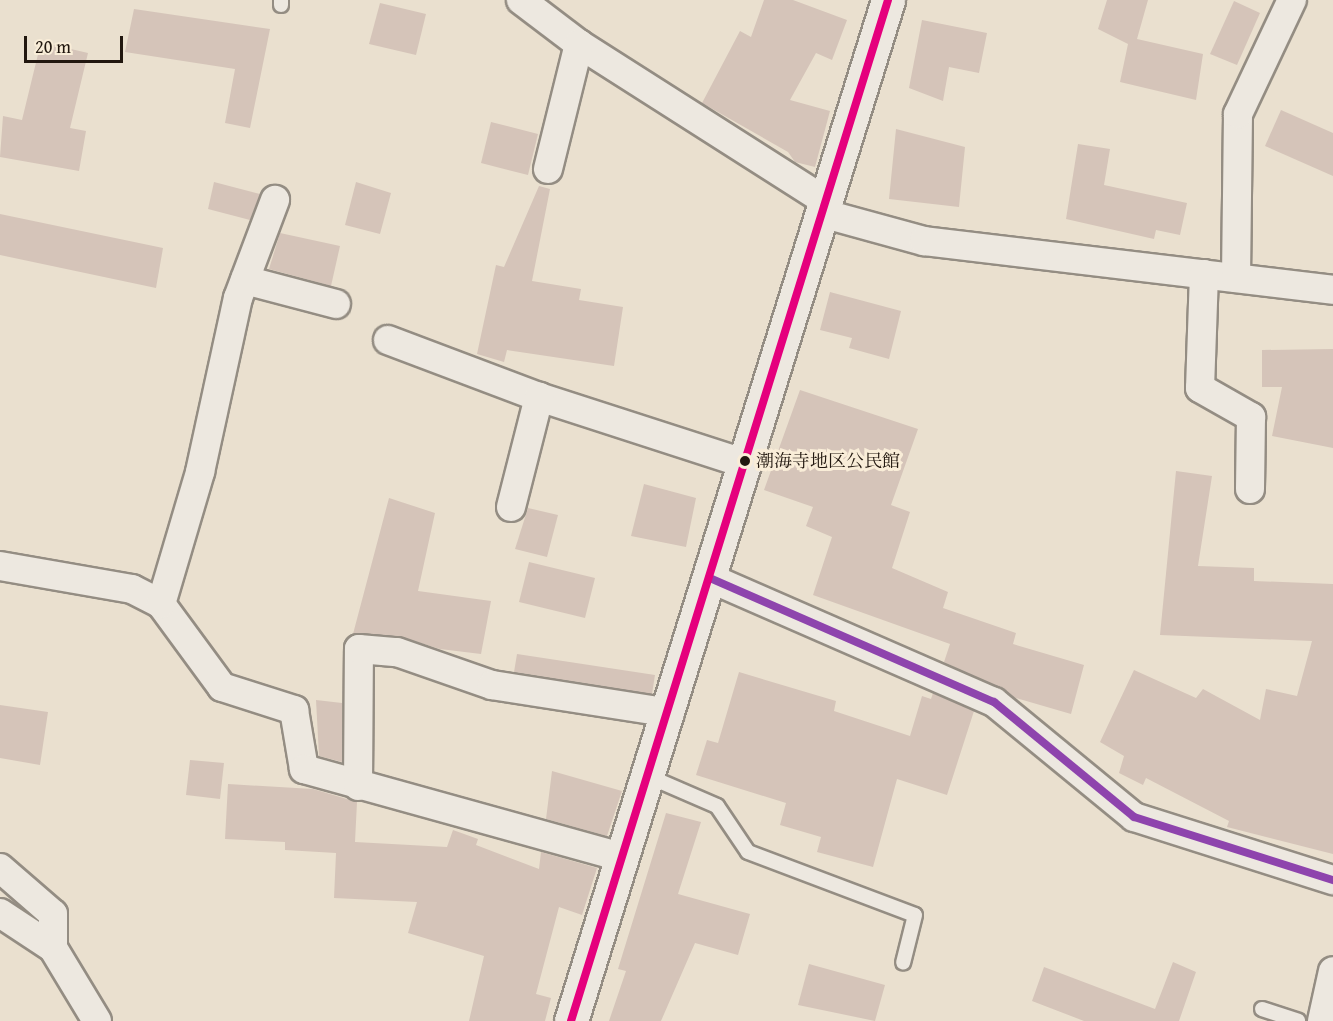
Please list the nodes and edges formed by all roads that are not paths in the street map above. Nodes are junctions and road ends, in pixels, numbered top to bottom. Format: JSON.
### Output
{"nodes":[{"id":1,"x":888,"y":0,"type":"edge"},
{"id":2,"x":526,"y":1,"type":"edge"},
{"id":3,"x":1285,"y":2,"type":"edge"},
{"id":4,"x":579,"y":44,"type":"junction"},
{"id":5,"x":548,"y":169,"type":"dead end"},
{"id":6,"x":275,"y":200,"type":"dead end"},
{"id":7,"x":826,"y":208,"type":"junction"},
{"id":8,"x":1204,"y":274,"type":"junction"},
{"id":9,"x":1236,"y":278,"type":"junction"},
{"id":10,"x":245,"y":280,"type":"junction"},
{"id":11,"x":1333,"y":290,"type":"edge"},
{"id":12,"x":336,"y":304,"type":"dead end"},
{"id":13,"x":388,"y":340,"type":"dead end"},
{"id":14,"x":539,"y":397,"type":"junction"},
{"id":15,"x":747,"y":464,"type":"junction"},
{"id":16,"x":1250,"y":489,"type":"dead end"},
{"id":17,"x":510,"y":507,"type":"dead end"},
{"id":18,"x":0,"y":566,"type":"edge"},
{"id":19,"x":712,"y":579,"type":"junction"},
{"id":20,"x":160,"y":603,"type":"junction"},
{"id":21,"x":670,"y":713,"type":"junction"},
{"id":22,"x":650,"y":777,"type":"junction"},
{"id":23,"x":358,"y":786,"type":"junction"},
{"id":24,"x":624,"y":858,"type":"junction"},
{"id":25,"x":0,"y":868,"type":"edge"},
{"id":26,"x":1333,"y":880,"type":"edge"},
{"id":27,"x":0,"y":914,"type":"edge"},
{"id":28,"x":53,"y":948,"type":"junction"},
{"id":29,"x":903,"y":963,"type":"dead end"},
{"id":30,"x":1333,"y":971,"type":"edge"},
{"id":31,"x":1262,"y":1009,"type":"dead end"},
{"id":32,"x":97,"y":1021,"type":"edge"},
{"id":33,"x":571,"y":1021,"type":"edge"},
{"id":34,"x":1298,"y":1021,"type":"edge"},
{"id":35,"x":1322,"y":1021,"type":"edge"}],
"edges":[{"from":1,"to":7,"type":"street"},
{"from":2,"to":4,"type":"street"},
{"from":3,"to":9,"type":"street"},
{"from":4,"to":5,"type":"street"},
{"from":4,"to":7,"type":"street"},
{"from":6,"to":10,"type":"street"},
{"from":7,"to":8,"type":"street"},
{"from":7,"to":15,"type":"street"},
{"from":8,"to":9,"type":"street"},
{"from":8,"to":16,"type":"street"},
{"from":9,"to":11,"type":"street"},
{"from":10,"to":12,"type":"street"},
{"from":10,"to":20,"type":"street"},
{"from":13,"to":14,"type":"street"},
{"from":14,"to":15,"type":"street"},
{"from":14,"to":17,"type":"street"},
{"from":15,"to":19,"type":"street"},
{"from":18,"to":20,"type":"street"},
{"from":19,"to":21,"type":"street"},
{"from":19,"to":26,"type":"street"},
{"from":20,"to":23,"type":"street"},
{"from":21,"to":22,"type":"street"},
{"from":21,"to":23,"type":"street"},
{"from":22,"to":24,"type":"street"},
{"from":22,"to":29,"type":"lane"},
{"from":23,"to":24,"type":"street"},
{"from":24,"to":33,"type":"street"},
{"from":25,"to":28,"type":"street"},
{"from":27,"to":28,"type":"street"},
{"from":28,"to":32,"type":"street"},
{"from":30,"to":35,"type":"street"},
{"from":31,"to":34,"type":"lane"}]}
